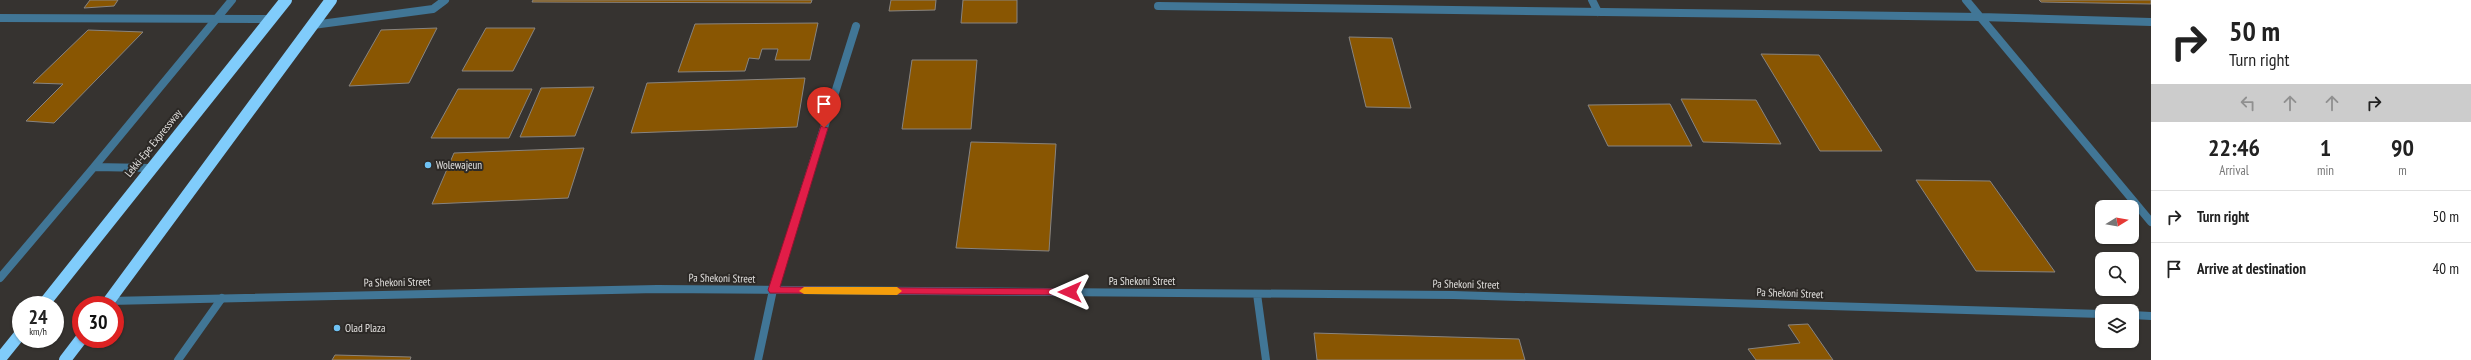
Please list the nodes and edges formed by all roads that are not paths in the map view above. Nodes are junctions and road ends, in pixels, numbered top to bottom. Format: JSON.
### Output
{"nodes":[{"id":1,"x":232,"y":0,"type":"edge"},
{"id":2,"x":286,"y":0,"type":"edge"},
{"id":3,"x":331,"y":0,"type":"edge"},
{"id":4,"x":445,"y":0,"type":"edge"},
{"id":5,"x":1592,"y":0,"type":"edge"},
{"id":6,"x":1966,"y":0,"type":"edge"},
{"id":7,"x":1158,"y":6,"type":"dead end"},
{"id":8,"x":1598,"y":12,"type":"junction"},
{"id":9,"x":1980,"y":17,"type":"junction"},
{"id":10,"x":0,"y":18,"type":"edge"},
{"id":11,"x":217,"y":19,"type":"junction"},
{"id":12,"x":271,"y":19,"type":"junction"},
{"id":13,"x":2151,"y":22,"type":"edge"},
{"id":14,"x":313,"y":25,"type":"junction"},
{"id":15,"x":856,"y":26,"type":"dead end"},
{"id":16,"x":94,"y":167,"type":"junction"},
{"id":17,"x":150,"y":168,"type":"junction"},
{"id":18,"x":2151,"y":222,"type":"edge"},
{"id":19,"x":0,"y":278,"type":"edge"},
{"id":20,"x":773,"y":290,"type":"junction"},
{"id":21,"x":1257,"y":294,"type":"junction"},
{"id":22,"x":50,"y":296,"type":"edge"},
{"id":23,"x":112,"y":296,"type":"edge"},
{"id":24,"x":222,"y":298,"type":"junction"},
{"id":25,"x":124,"y":302,"type":"edge"},
{"id":26,"x":2095,"y":314,"type":"edge"},
{"id":27,"x":2139,"y":315,"type":"edge"},
{"id":28,"x":2151,"y":316,"type":"edge"},
{"id":29,"x":12,"y":344,"type":"edge"},
{"id":30,"x":74,"y":348,"type":"edge"},
{"id":31,"x":0,"y":359,"type":"edge"},
{"id":32,"x":65,"y":360,"type":"edge"},
{"id":33,"x":178,"y":360,"type":"edge"},
{"id":34,"x":758,"y":360,"type":"edge"},
{"id":35,"x":1266,"y":360,"type":"edge"}],
"edges":[{"from":1,"to":11,"type":"street"},
{"from":2,"to":12,"type":"highway","name":"Lekki-Epe Expressway"},
{"from":3,"to":14,"type":"highway"},
{"from":4,"to":14,"type":"street"},
{"from":5,"to":8,"type":"street"},
{"from":6,"to":9,"type":"street"},
{"from":7,"to":8,"type":"street"},
{"from":8,"to":9,"type":"street"},
{"from":9,"to":13,"type":"street"},
{"from":9,"to":18,"type":"street"},
{"from":10,"to":11,"type":"street"},
{"from":11,"to":12,"type":"street"},
{"from":11,"to":16,"type":"street"},
{"from":12,"to":17,"type":"highway","name":"Lekki-Epe Expressway"},
{"from":14,"to":23,"type":"highway"},
{"from":15,"to":20,"type":"street"},
{"from":16,"to":17,"type":"street"},
{"from":16,"to":19,"type":"street"},
{"from":17,"to":22,"type":"highway","name":"Lekki-Epe Expressway"},
{"from":20,"to":21,"type":"street","name":"Pa Shekoni Street"},
{"from":20,"to":24,"type":"street","name":"Pa Shekoni Street"},
{"from":20,"to":34,"type":"street"},
{"from":21,"to":26,"type":"street","name":"Pa Shekoni Street"},
{"from":21,"to":35,"type":"street"},
{"from":24,"to":25,"type":"street","name":"Pa Shekoni Street"},
{"from":24,"to":33,"type":"street"},
{"from":27,"to":28,"type":"street"},
{"from":29,"to":31,"type":"highway"},
{"from":30,"to":32,"type":"highway"}]}
